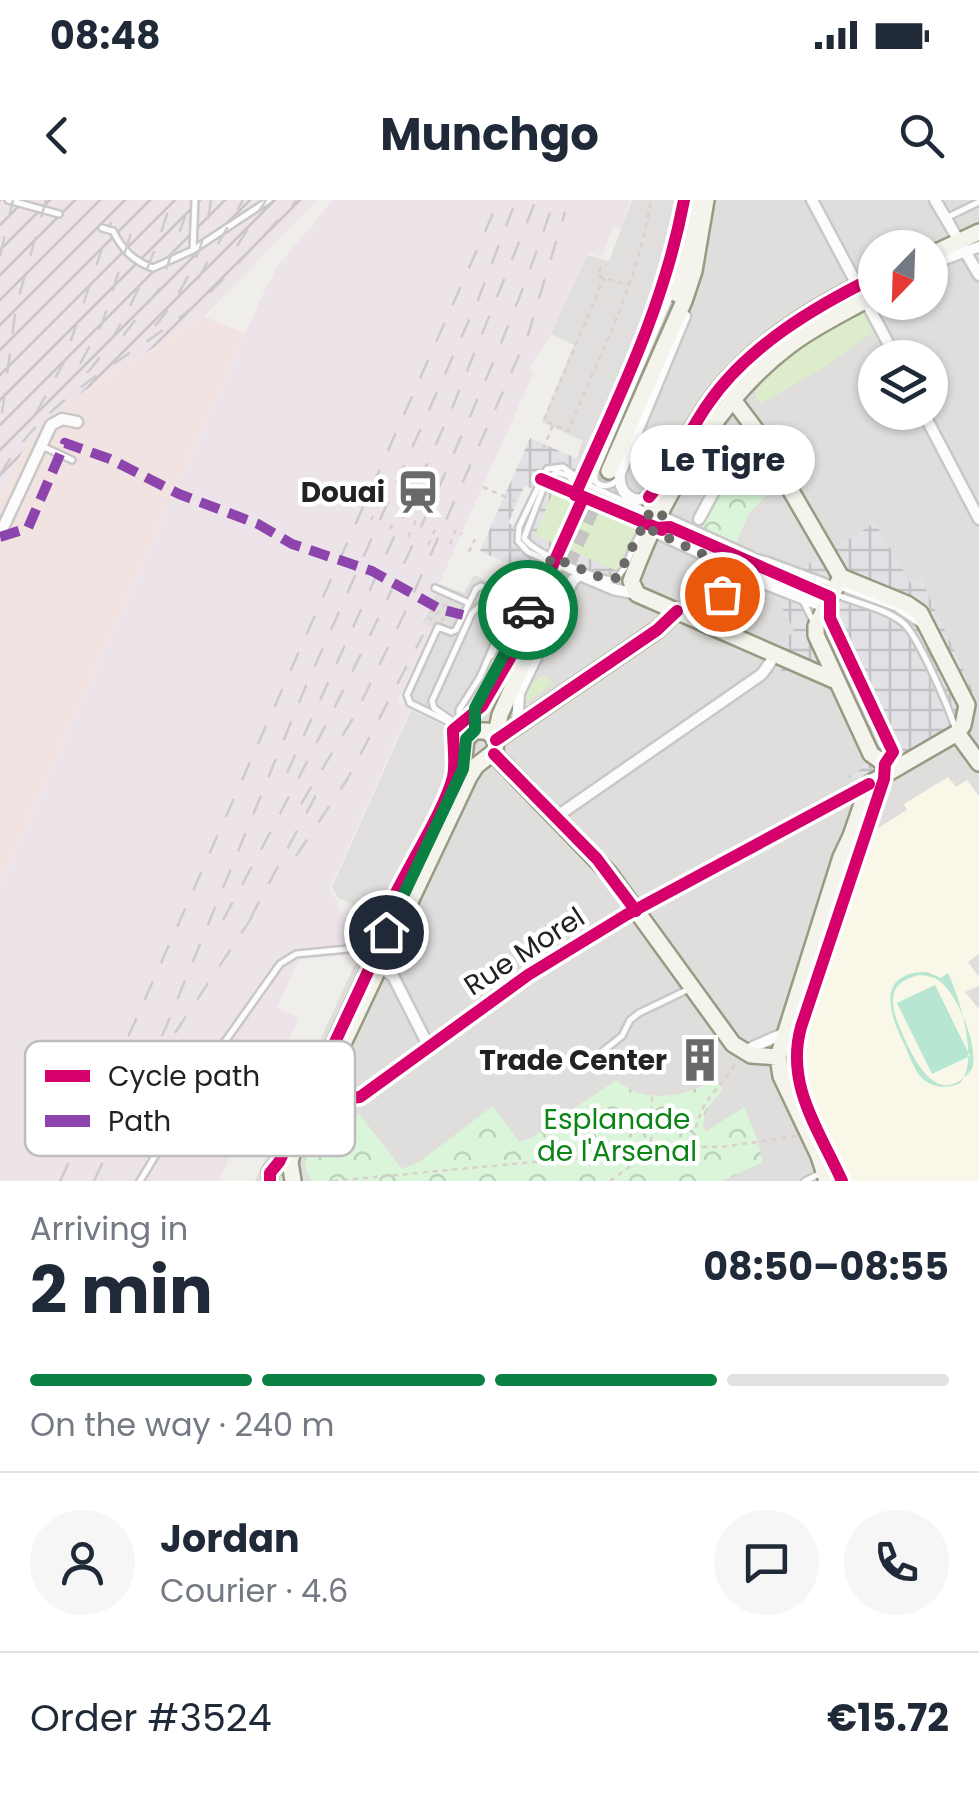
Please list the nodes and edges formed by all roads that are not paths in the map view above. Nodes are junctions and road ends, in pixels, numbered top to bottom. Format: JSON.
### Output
{"nodes":[{"id":1,"x":8,"y":200,"type":"edge"},
{"id":2,"x":195,"y":200,"type":"edge"},
{"id":3,"x":269,"y":200,"type":"edge"},
{"id":4,"x":694,"y":200,"type":"edge"},
{"id":5,"x":706,"y":200,"type":"edge"},
{"id":6,"x":812,"y":200,"type":"edge"},
{"id":7,"x":935,"y":200,"type":"edge"},
{"id":8,"x":979,"y":202,"type":"edge"},
{"id":9,"x":59,"y":214,"type":"dead end"},
{"id":10,"x":945,"y":218,"type":"junction"},
{"id":11,"x":102,"y":228,"type":"dead end"},
{"id":12,"x":979,"y":232,"type":"edge"},
{"id":13,"x":979,"y":246,"type":"edge"},
{"id":14,"x":686,"y":247,"type":"junction"},
{"id":15,"x":960,"y":248,"type":"junction"},
{"id":16,"x":193,"y":250,"type":"junction"},
{"id":17,"x":948,"y":254,"type":"edge"},
{"id":18,"x":858,"y":275,"type":"edge"},
{"id":19,"x":979,"y":275,"type":"edge"},
{"id":20,"x":691,"y":282,"type":"junction"},
{"id":21,"x":858,"y":298,"type":"edge"},
{"id":22,"x":662,"y":348,"type":"junction"},
{"id":23,"x":728,"y":393,"type":"junction"},
{"id":24,"x":77,"y":422,"type":"dead end"},
{"id":25,"x":755,"y":429,"type":"junction"},
{"id":26,"x":932,"y":430,"type":"edge"},
{"id":27,"x":41,"y":446,"type":"junction"},
{"id":28,"x":72,"y":460,"type":"dead end"},
{"id":29,"x":608,"y":475,"type":"junction"},
{"id":30,"x":587,"y":488,"type":"junction"},
{"id":31,"x":653,"y":515,"type":"junction"},
{"id":32,"x":700,"y":519,"type":"dead end"},
{"id":33,"x":979,"y":519,"type":"edge"},
{"id":34,"x":0,"y":534,"type":"edge"},
{"id":35,"x":757,"y":557,"type":"junction"},
{"id":36,"x":551,"y":559,"type":"junction"},
{"id":37,"x":580,"y":575,"type":"junction"},
{"id":38,"x":604,"y":585,"type":"junction"},
{"id":39,"x":558,"y":586,"type":"tunnel mouth"},
{"id":40,"x":435,"y":588,"type":"dead end"},
{"id":41,"x":637,"y":594,"type":"junction"},
{"id":42,"x":722,"y":594,"type":"junction"},
{"id":43,"x":802,"y":597,"type":"junction"},
{"id":44,"x":831,"y":598,"type":"junction"},
{"id":45,"x":469,"y":603,"type":"junction"},
{"id":46,"x":908,"y":610,"type":"junction"},
{"id":47,"x":679,"y":612,"type":"junction"},
{"id":48,"x":914,"y":638,"type":"junction"},
{"id":49,"x":776,"y":654,"type":"junction"},
{"id":50,"x":486,"y":663,"type":"junction"},
{"id":51,"x":836,"y":681,"type":"junction"},
{"id":52,"x":966,"y":724,"type":"junction"},
{"id":53,"x":517,"y":726,"type":"junction"},
{"id":54,"x":478,"y":741,"type":"junction"},
{"id":55,"x":979,"y":763,"type":"edge"},
{"id":56,"x":900,"y":764,"type":"junction"},
{"id":57,"x":875,"y":774,"type":"junction"},
{"id":58,"x":979,"y":775,"type":"edge"},
{"id":59,"x":556,"y":816,"type":"junction"},
{"id":60,"x":636,"y":911,"type":"junction"},
{"id":61,"x":367,"y":943,"type":"dead end"},
{"id":62,"x":376,"y":964,"type":"junction"},
{"id":63,"x":692,"y":988,"type":"junction"},
{"id":64,"x":787,"y":1032,"type":"junction"},
{"id":65,"x":225,"y":1041,"type":"edge"},
{"id":66,"x":342,"y":1041,"type":"edge"},
{"id":67,"x":342,"y":1041,"type":"edge"},
{"id":68,"x":428,"y":1046,"type":"junction"},
{"id":69,"x":603,"y":1051,"type":"dead end"},
{"id":70,"x":743,"y":1051,"type":"junction"},
{"id":71,"x":778,"y":1057,"type":"junction"},
{"id":72,"x":355,"y":1097,"type":"edge"},
{"id":73,"x":155,"y":1156,"type":"edge"},
{"id":74,"x":829,"y":1178,"type":"edge"},
{"id":75,"x":140,"y":1181,"type":"edge"},
{"id":76,"x":804,"y":1181,"type":"edge"}],
"edges":[{"from":1,"to":9,"type":"lane"},
{"from":2,"to":16,"type":"lane"},
{"from":3,"to":16,"type":"lane"},
{"from":4,"to":14,"type":"street"},
{"from":5,"to":20,"type":"street"},
{"from":6,"to":18,"type":"street"},
{"from":7,"to":10,"type":"street"},
{"from":8,"to":10,"type":"lane"},
{"from":10,"to":15,"type":"street"},
{"from":11,"to":16,"type":"lane"},
{"from":12,"to":15,"type":"street"},
{"from":13,"to":15,"type":"lane"},
{"from":14,"to":22,"type":"street"},
{"from":14,"to":29,"type":"lane"},
{"from":15,"to":17,"type":"street"},
{"from":15,"to":19,"type":"street"},
{"from":20,"to":22,"type":"street"},
{"from":20,"to":29,"type":"street"},
{"from":21,"to":23,"type":"street"},
{"from":22,"to":29,"type":"street"},
{"from":23,"to":25,"type":"street"},
{"from":23,"to":31,"type":"street"},
{"from":24,"to":27,"type":"street"},
{"from":25,"to":32,"type":"street"},
{"from":25,"to":44,"type":"street"},
{"from":26,"to":33,"type":"street"},
{"from":27,"to":28,"type":"lane"},
{"from":27,"to":34,"type":"street"},
{"from":29,"to":30,"type":"lane"},
{"from":29,"to":31,"type":"street"},
{"from":30,"to":31,"type":"lane"},
{"from":30,"to":36,"type":"lane"},
{"from":30,"to":36,"type":"lane"},
{"from":31,"to":35,"type":"lane"},
{"from":31,"to":36,"type":"lane"},
{"from":31,"to":38,"type":"lane"},
{"from":31,"to":41,"type":"street"},
{"from":31,"to":42,"type":"street"},
{"from":35,"to":43,"type":"lane"},
{"from":35,"to":44,"type":"lane"},
{"from":36,"to":37,"type":"lane"},
{"from":36,"to":54,"type":"lane"},
{"from":37,"to":38,"type":"street"},
{"from":37,"to":53,"type":"street"},
{"from":38,"to":41,"type":"street"},
{"from":39,"to":54,"type":"street"},
{"from":40,"to":45,"type":"lane"},
{"from":41,"to":47,"type":"street"},
{"from":42,"to":43,"type":"street"},
{"from":42,"to":47,"type":"street"},
{"from":43,"to":44,"type":"street"},
{"from":43,"to":44,"type":"lane"},
{"from":44,"to":46,"type":"street"},
{"from":44,"to":48,"type":"lane"},
{"from":44,"to":51,"type":"street"},
{"from":44,"to":56,"type":"lane"},
{"from":44,"to":57,"type":"lane"},
{"from":45,"to":50,"type":"lane"},
{"from":45,"to":54,"type":"lane"},
{"from":46,"to":48,"type":"lane"},
{"from":46,"to":52,"type":"street"},
{"from":47,"to":49,"type":"street"},
{"from":47,"to":53,"type":"street"},
{"from":48,"to":52,"type":"lane"},
{"from":49,"to":51,"type":"street"},
{"from":49,"to":59,"type":"street"},
{"from":50,"to":54,"type":"lane"},
{"from":50,"to":54,"type":"lane"},
{"from":51,"to":57,"type":"street"},
{"from":52,"to":55,"type":"street"},
{"from":52,"to":56,"type":"street"},
{"from":52,"to":58,"type":"lane"},
{"from":53,"to":54,"type":"street"},
{"from":54,"to":59,"type":"street"},
{"from":54,"to":62,"type":"street"},
{"from":56,"to":57,"type":"street"},
{"from":57,"to":60,"type":"street","name":"Rue Morel"},
{"from":57,"to":64,"type":"street"},
{"from":57,"to":74,"type":"lane"},
{"from":59,"to":60,"type":"street"},
{"from":60,"to":63,"type":"street"},
{"from":60,"to":68,"type":"street","name":"Rue Morel"},
{"from":61,"to":65,"type":"lane"},
{"from":62,"to":66,"type":"street"},
{"from":62,"to":67,"type":"street"},
{"from":62,"to":68,"type":"street"},
{"from":63,"to":69,"type":"lane"},
{"from":63,"to":70,"type":"street"},
{"from":64,"to":70,"type":"street"},
{"from":64,"to":71,"type":"street"},
{"from":68,"to":72,"type":"street","name":"Rue Morel"},
{"from":70,"to":71,"type":"street"},
{"from":71,"to":74,"type":"street"},
{"from":73,"to":75,"type":"lane"},
{"from":74,"to":76,"type":"lane"}]}
